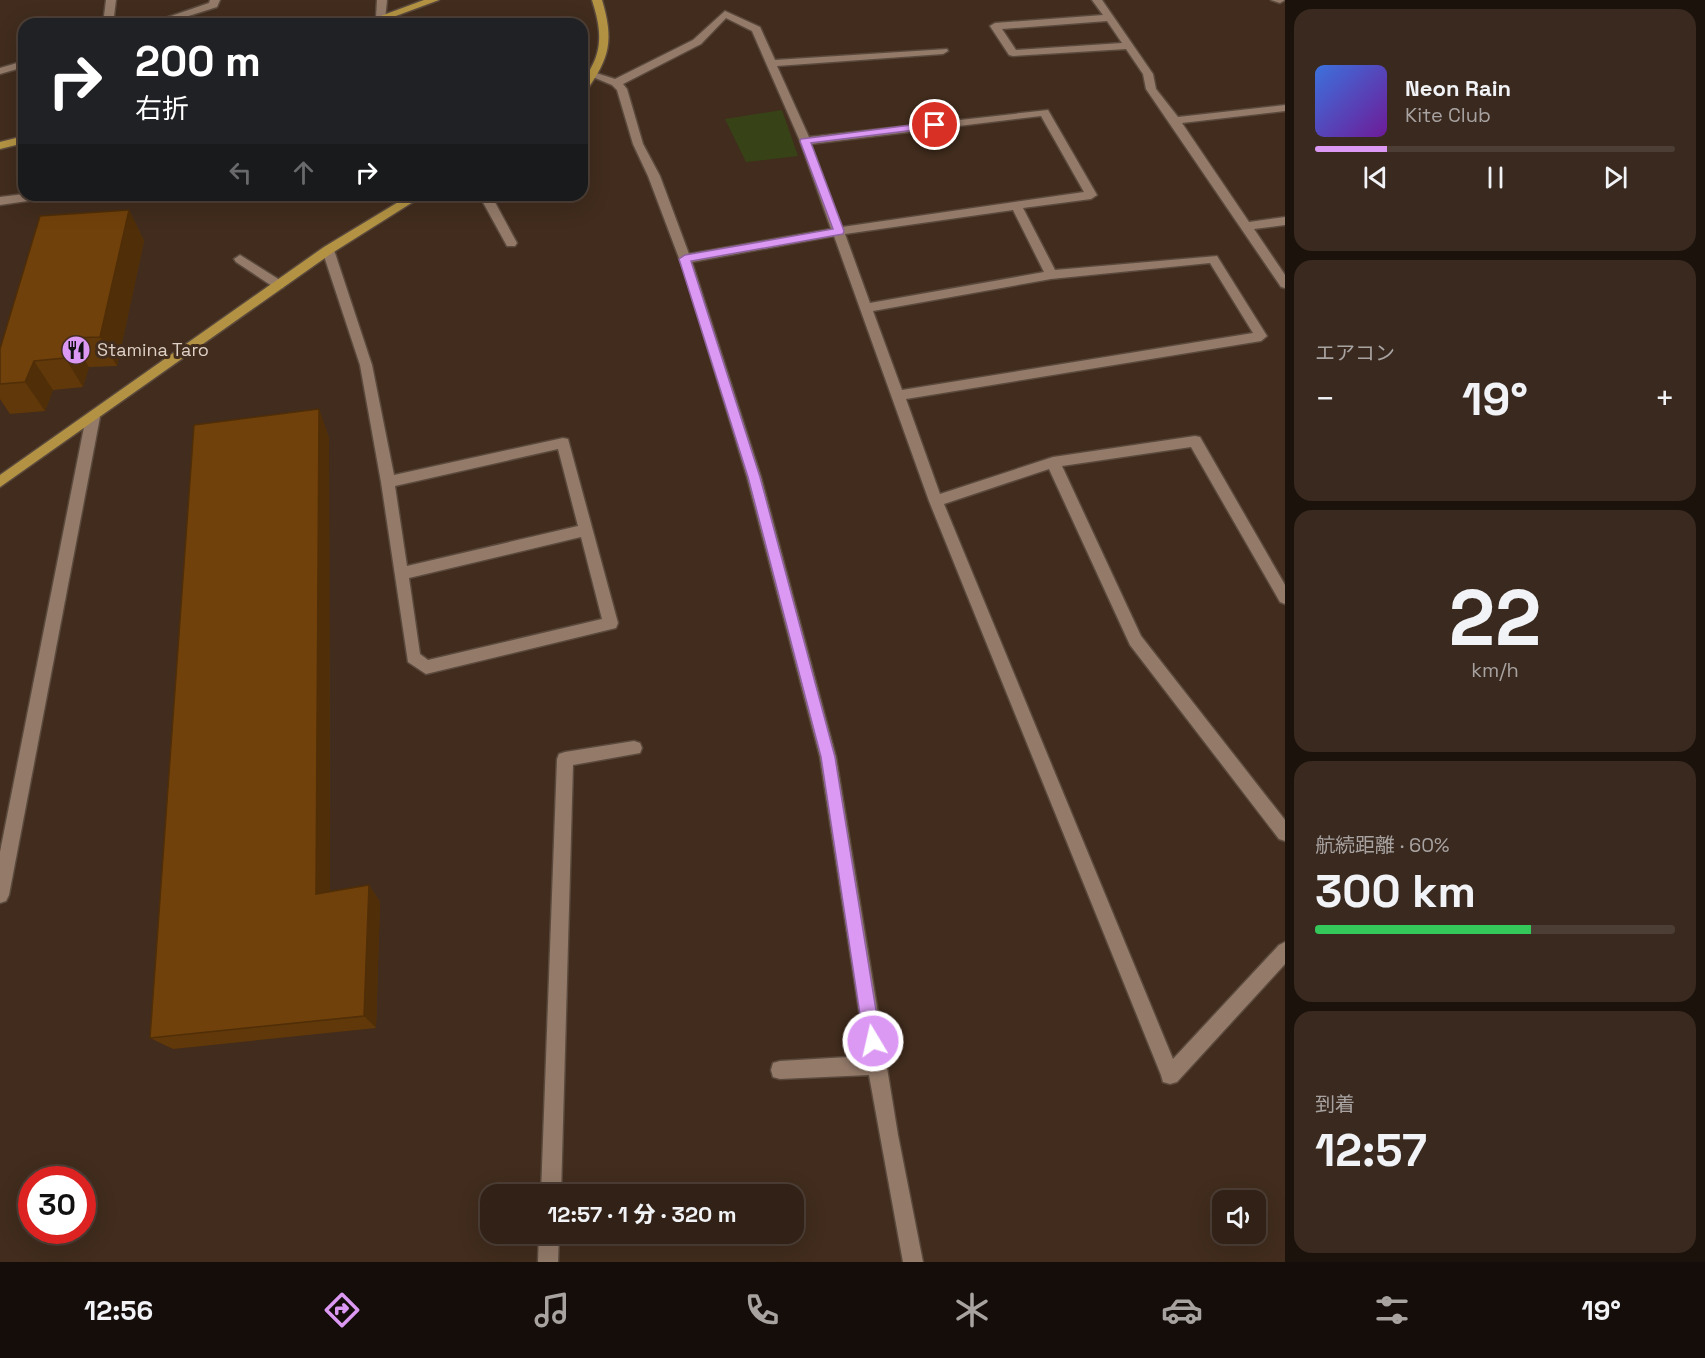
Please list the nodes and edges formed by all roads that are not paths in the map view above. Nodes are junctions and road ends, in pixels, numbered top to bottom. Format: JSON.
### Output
{"nodes":[{"id":1,"x":111,"y":0,"type":"edge"},
{"id":2,"x":215,"y":0,"type":"edge"},
{"id":3,"x":382,"y":0,"type":"edge"},
{"id":4,"x":434,"y":0,"type":"edge"},
{"id":5,"x":597,"y":0,"type":"edge"},
{"id":6,"x":1096,"y":0,"type":"edge"},
{"id":7,"x":109,"y":18,"type":"edge"},
{"id":8,"x":172,"y":18,"type":"edge"},
{"id":9,"x":381,"y":18,"type":"joint"},
{"id":10,"x":1109,"y":18,"type":"junction"},
{"id":11,"x":1128,"y":46,"type":"junction"},
{"id":12,"x":943,"y":51,"type":"dead end"},
{"id":13,"x":770,"y":63,"type":"junction"},
{"id":14,"x":18,"y":66,"type":"edge"},
{"id":15,"x":0,"y":71,"type":"edge"},
{"id":16,"x":593,"y":75,"type":"junction"},
{"id":17,"x":588,"y":81,"type":"edge"},
{"id":18,"x":616,"y":83,"type":"junction"},
{"id":19,"x":1285,"y":108,"type":"edge"},
{"id":20,"x":1175,"y":121,"type":"junction"},
{"id":21,"x":18,"y":141,"type":"edge"},
{"id":22,"x":805,"y":141,"type":"junction"},
{"id":23,"x":0,"y":146,"type":"edge"},
{"id":24,"x":18,"y":198,"type":"edge"},
{"id":25,"x":0,"y":201,"type":"edge"},
{"id":26,"x":408,"y":201,"type":"edge"},
{"id":27,"x":488,"y":201,"type":"edge"},
{"id":28,"x":1016,"y":205,"type":"junction"},
{"id":29,"x":1285,"y":221,"type":"edge"},
{"id":30,"x":1246,"y":226,"type":"junction"},
{"id":31,"x":839,"y":231,"type":"junction"},
{"id":32,"x":511,"y":243,"type":"dead end"},
{"id":33,"x":328,"y":250,"type":"junction"},
{"id":34,"x":240,"y":259,"type":"dead end"},
{"id":35,"x":685,"y":259,"type":"junction"},
{"id":36,"x":1051,"y":275,"type":"junction"},
{"id":37,"x":1285,"y":284,"type":"edge"},
{"id":38,"x":279,"y":285,"type":"junction"},
{"id":39,"x":864,"y":308,"type":"junction"},
{"id":40,"x":897,"y":396,"type":"junction"},
{"id":41,"x":93,"y":417,"type":"junction"},
{"id":42,"x":1053,"y":462,"type":"junction"},
{"id":43,"x":0,"y":482,"type":"edge"},
{"id":44,"x":388,"y":482,"type":"junction"},
{"id":45,"x":936,"y":501,"type":"junction"},
{"id":46,"x":586,"y":530,"type":"junction"},
{"id":47,"x":401,"y":574,"type":"junction"},
{"id":48,"x":1285,"y":598,"type":"edge"},
{"id":49,"x":634,"y":748,"type":"dead end"},
{"id":50,"x":1285,"y":833,"type":"edge"},
{"id":51,"x":0,"y":895,"type":"edge"},
{"id":52,"x":1285,"y":951,"type":"edge"},
{"id":53,"x":877,"y":1065,"type":"junction"},
{"id":54,"x":780,"y":1070,"type":"dead end"},
{"id":55,"x":550,"y":1184,"type":"edge"},
{"id":56,"x":549,"y":1244,"type":"edge"},
{"id":57,"x":548,"y":1262,"type":"edge"},
{"id":58,"x":913,"y":1262,"type":"edge"}],
"edges":[{"from":1,"to":7,"type":"street"},
{"from":2,"to":8,"type":"street"},
{"from":3,"to":9,"type":"street"},
{"from":4,"to":9,"type":"main road"},
{"from":5,"to":16,"type":"main road"},
{"from":6,"to":10,"type":"street"},
{"from":10,"to":11,"type":"street"},
{"from":10,"to":11,"type":"street"},
{"from":11,"to":20,"type":"street"},
{"from":12,"to":13,"type":"street"},
{"from":13,"to":18,"type":"street"},
{"from":13,"to":22,"type":"street"},
{"from":14,"to":15,"type":"street"},
{"from":16,"to":17,"type":"main road"},
{"from":16,"to":18,"type":"street"},
{"from":18,"to":35,"type":"street"},
{"from":19,"to":20,"type":"street"},
{"from":20,"to":30,"type":"street"},
{"from":21,"to":23,"type":"main road"},
{"from":22,"to":28,"type":"street"},
{"from":22,"to":31,"type":"street"},
{"from":24,"to":25,"type":"street"},
{"from":26,"to":33,"type":"main road"},
{"from":27,"to":32,"type":"street"},
{"from":28,"to":31,"type":"street"},
{"from":28,"to":36,"type":"street"},
{"from":29,"to":30,"type":"street"},
{"from":30,"to":37,"type":"street"},
{"from":31,"to":35,"type":"street"},
{"from":31,"to":39,"type":"street"},
{"from":33,"to":38,"type":"main road"},
{"from":33,"to":44,"type":"street"},
{"from":34,"to":38,"type":"street"},
{"from":35,"to":53,"type":"street"},
{"from":36,"to":39,"type":"street"},
{"from":36,"to":40,"type":"street"},
{"from":38,"to":41,"type":"main road"},
{"from":39,"to":40,"type":"street"},
{"from":40,"to":45,"type":"street"},
{"from":41,"to":43,"type":"main road"},
{"from":41,"to":51,"type":"street"},
{"from":42,"to":45,"type":"street"},
{"from":42,"to":48,"type":"street"},
{"from":42,"to":50,"type":"street"},
{"from":44,"to":46,"type":"street"},
{"from":44,"to":47,"type":"street"},
{"from":45,"to":52,"type":"street"},
{"from":46,"to":47,"type":"street"},
{"from":46,"to":47,"type":"street"},
{"from":49,"to":55,"type":"street"},
{"from":53,"to":54,"type":"street"},
{"from":53,"to":58,"type":"street"},
{"from":56,"to":57,"type":"street"}]}
